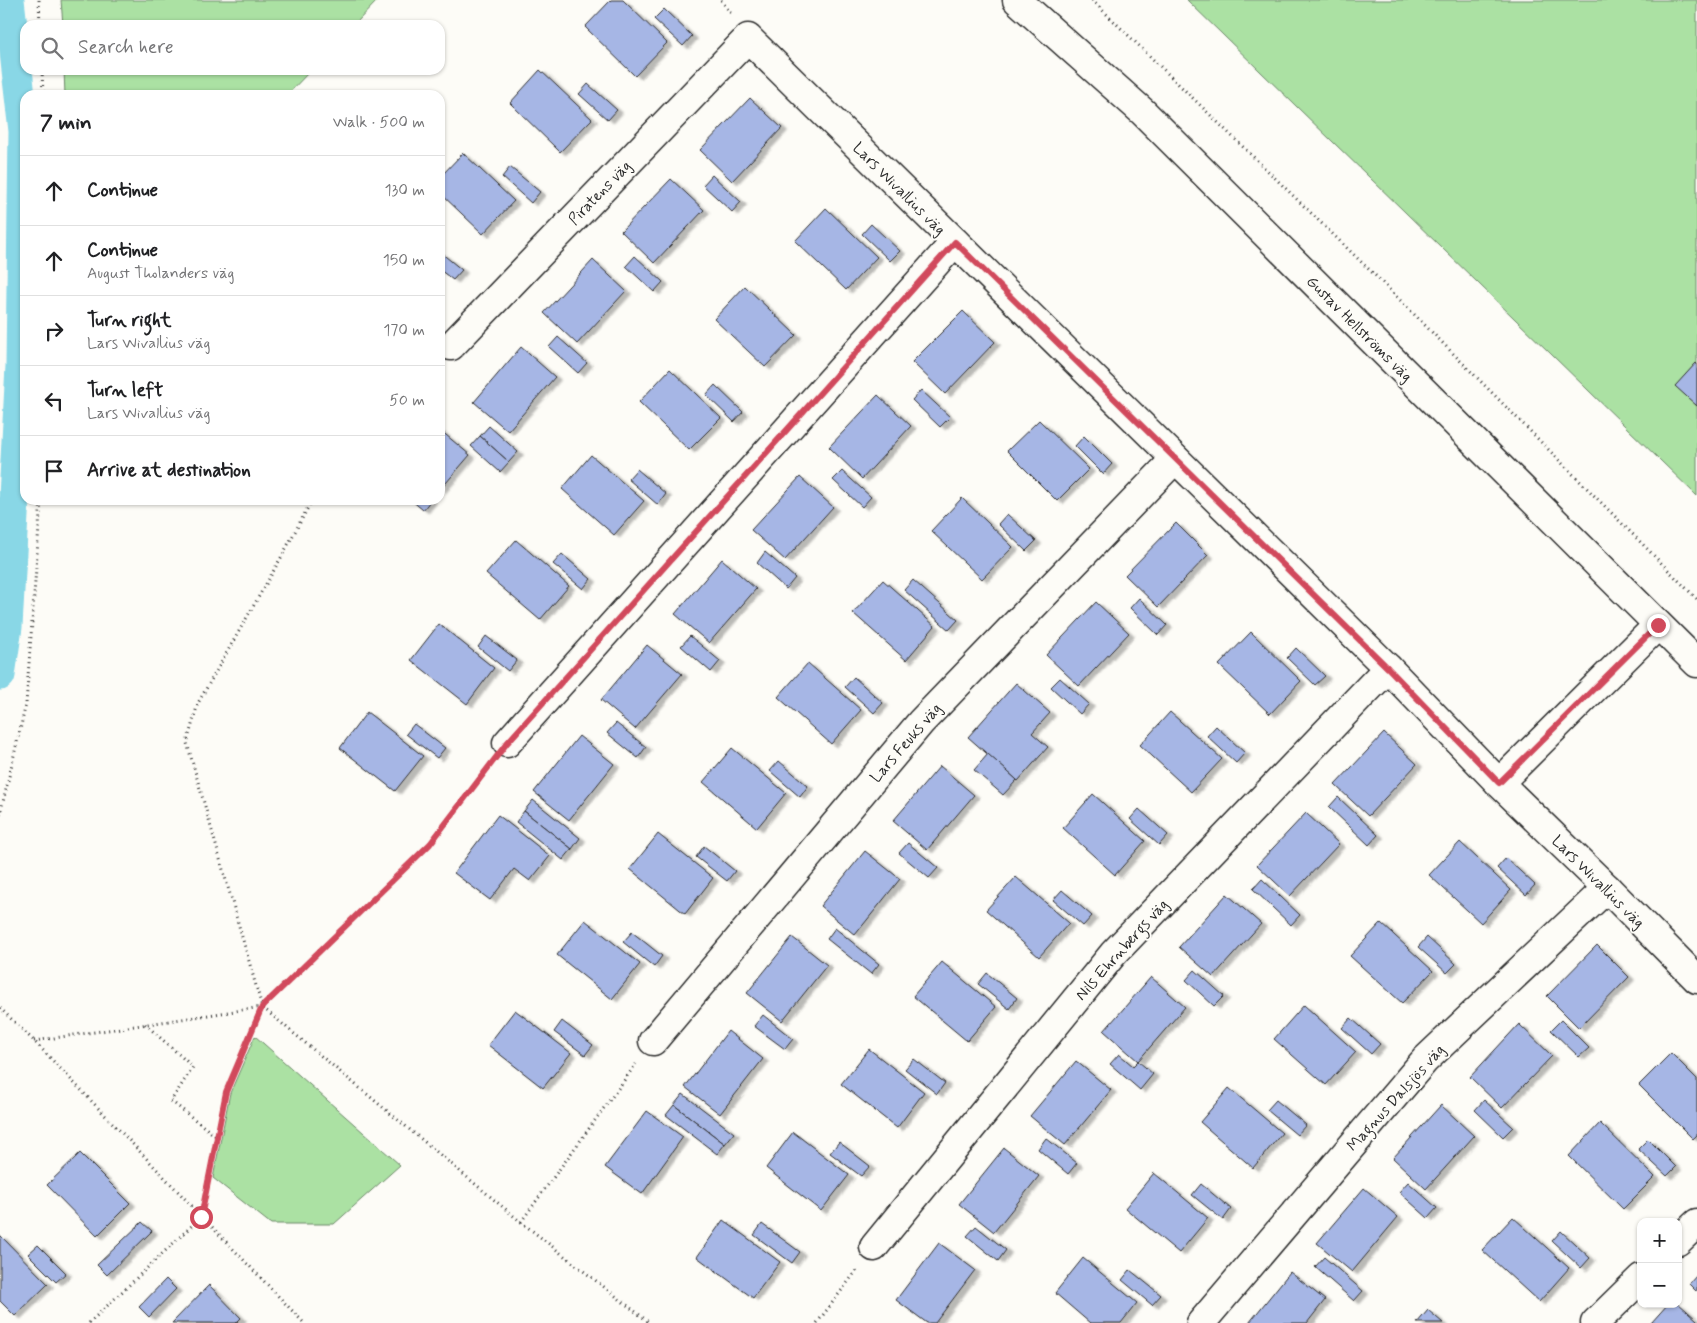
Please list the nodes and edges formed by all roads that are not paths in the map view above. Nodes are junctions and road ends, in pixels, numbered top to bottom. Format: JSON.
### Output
{"nodes":[{"id":1,"x":1017,"y":0,"type":"edge"},
{"id":2,"x":748,"y":38,"type":"joint"},
{"id":3,"x":955,"y":242,"type":"junction"},
{"id":4,"x":451,"y":346,"type":"dead end"},
{"id":5,"x":1176,"y":459,"type":"junction"},
{"id":6,"x":1658,"y":625,"type":"junction"},
{"id":7,"x":1697,"y":663,"type":"edge"},
{"id":8,"x":1388,"y":668,"type":"junction"},
{"id":9,"x":507,"y":743,"type":"road end"},
{"id":10,"x":1499,"y":783,"type":"junction"},
{"id":11,"x":1607,"y":888,"type":"junction"},
{"id":12,"x":1697,"y":980,"type":"edge"},
{"id":13,"x":653,"y":1041,"type":"road end"},
{"id":14,"x":1697,"y":1223,"type":"edge"},
{"id":15,"x":1682,"y":1237,"type":"edge"},
{"id":16,"x":874,"y":1248,"type":"road end"},
{"id":17,"x":1637,"y":1282,"type":"edge"},
{"id":18,"x":1201,"y":1323,"type":"edge"},
{"id":19,"x":1595,"y":1323,"type":"edge"}],
"edges":[{"from":1,"to":6,"type":"street","name":"Gustav Hellströms väg"},
{"from":2,"to":3,"type":"street","name":"Lars Wivallius väg"},
{"from":2,"to":4,"type":"street","name":"Piratens väg"},
{"from":3,"to":5,"type":"street","name":"Lars Wivallius väg"},
{"from":3,"to":9,"type":"street"},
{"from":5,"to":8,"type":"street","name":"Lars Wivallius väg"},
{"from":5,"to":13,"type":"street","name":"Lars Feuks väg"},
{"from":6,"to":7,"type":"street","name":"Gustav Hellströms väg"},
{"from":6,"to":10,"type":"street"},
{"from":8,"to":10,"type":"street","name":"Lars Wivallius väg"},
{"from":8,"to":16,"type":"street","name":"Nils Ehrnbergs väg"},
{"from":10,"to":11,"type":"street","name":"Lars Wivallius väg"},
{"from":11,"to":12,"type":"street","name":"Lars Wivallius väg"},
{"from":11,"to":18,"type":"street","name":"Magnus Dalsjös väg"},
{"from":14,"to":15,"type":"street"},
{"from":17,"to":19,"type":"street"}]}
